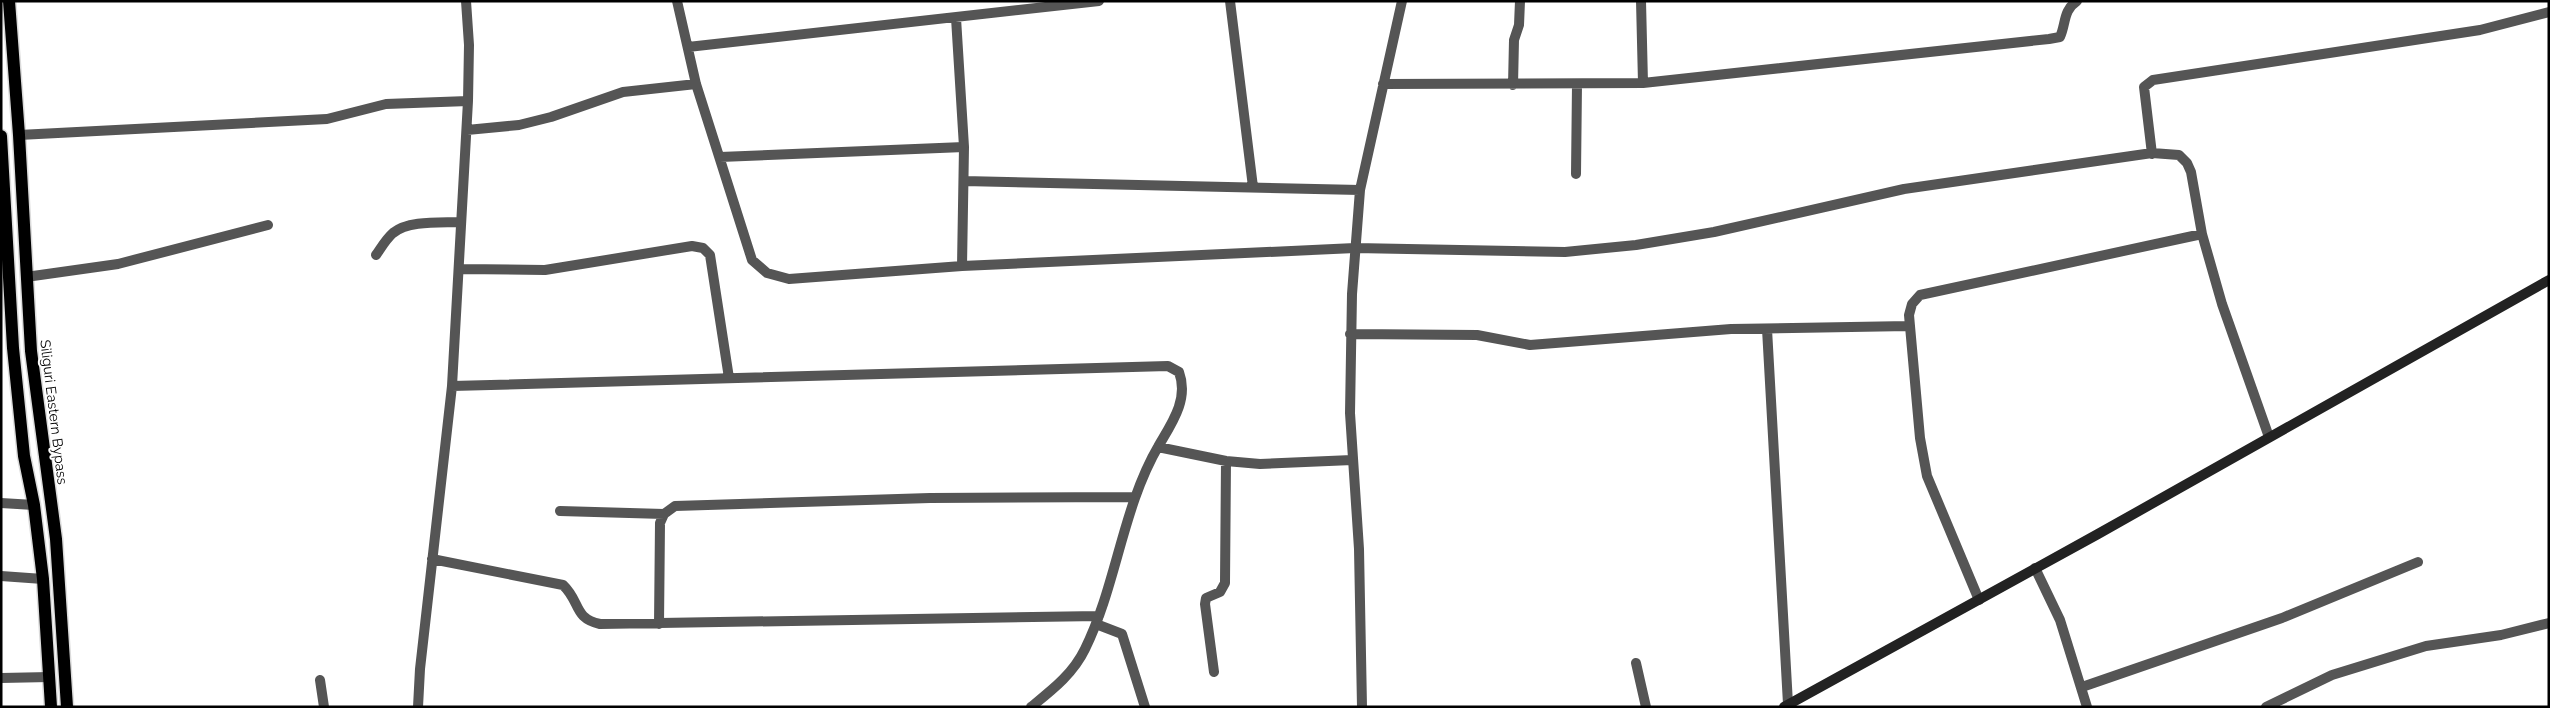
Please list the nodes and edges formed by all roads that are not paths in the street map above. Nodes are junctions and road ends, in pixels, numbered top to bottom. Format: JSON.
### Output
{"nodes":[{"id":1,"x":9,"y":1,"type":"edge"},
{"id":2,"x":466,"y":1,"type":"edge"},
{"id":3,"x":677,"y":1,"type":"edge"},
{"id":4,"x":1099,"y":1,"type":"edge"},
{"id":5,"x":1230,"y":1,"type":"edge"},
{"id":6,"x":1402,"y":1,"type":"edge"},
{"id":7,"x":1520,"y":1,"type":"edge"},
{"id":8,"x":1641,"y":1,"type":"edge"},
{"id":9,"x":2077,"y":1,"type":"edge"},
{"id":10,"x":2549,"y":12,"type":"edge"},
{"id":11,"x":956,"y":18,"type":"junction"},
{"id":12,"x":688,"y":47,"type":"junction"},
{"id":13,"x":1643,"y":83,"type":"junction"},
{"id":14,"x":696,"y":84,"type":"junction"},
{"id":15,"x":1383,"y":84,"type":"junction"},
{"id":16,"x":1577,"y":84,"type":"junction"},
{"id":17,"x":1513,"y":86,"type":"junction"},
{"id":18,"x":468,"y":101,"type":"junction"},
{"id":19,"x":466,"y":130,"type":"junction"},
{"id":20,"x":1,"y":136,"type":"edge"},
{"id":21,"x":20,"y":136,"type":"junction"},
{"id":22,"x":964,"y":147,"type":"junction"},
{"id":23,"x":2152,"y":154,"type":"junction"},
{"id":24,"x":720,"y":157,"type":"junction"},
{"id":25,"x":1576,"y":174,"type":"dead end"},
{"id":26,"x":964,"y":181,"type":"junction"},
{"id":27,"x":1253,"y":187,"type":"junction"},
{"id":28,"x":1360,"y":190,"type":"junction"},
{"id":29,"x":3,"y":204,"type":"edge"},
{"id":30,"x":461,"y":222,"type":"junction"},
{"id":31,"x":268,"y":224,"type":"dead end"},
{"id":32,"x":2202,"y":234,"type":"junction"},
{"id":33,"x":1355,"y":248,"type":"junction"},
{"id":34,"x":376,"y":255,"type":"dead end"},
{"id":35,"x":962,"y":266,"type":"junction"},
{"id":36,"x":459,"y":269,"type":"junction"},
{"id":37,"x":26,"y":277,"type":"junction"},
{"id":38,"x":2549,"y":280,"type":"edge"},
{"id":39,"x":5,"y":306,"type":"edge"},
{"id":40,"x":1909,"y":326,"type":"junction"},
{"id":41,"x":1767,"y":329,"type":"junction"},
{"id":42,"x":1350,"y":334,"type":"junction"},
{"id":43,"x":729,"y":378,"type":"junction"},
{"id":44,"x":452,"y":386,"type":"junction"},
{"id":45,"x":2269,"y":437,"type":"junction"},
{"id":46,"x":1158,"y":447,"type":"junction"},
{"id":47,"x":1352,"y":460,"type":"junction"},
{"id":48,"x":1226,"y":461,"type":"junction"},
{"id":49,"x":1135,"y":497,"type":"junction"},
{"id":50,"x":1,"y":503,"type":"edge"},
{"id":51,"x":34,"y":505,"type":"junction"},
{"id":52,"x":560,"y":511,"type":"dead end"},
{"id":53,"x":664,"y":514,"type":"junction"},
{"id":54,"x":432,"y":559,"type":"junction"},
{"id":55,"x":2418,"y":562,"type":"dead end"},
{"id":56,"x":2035,"y":568,"type":"junction"},
{"id":57,"x":1,"y":576,"type":"edge"},
{"id":58,"x":43,"y":579,"type":"junction"},
{"id":59,"x":1979,"y":600,"type":"junction"},
{"id":60,"x":1097,"y":620,"type":"junction"},
{"id":61,"x":2549,"y":623,"type":"edge"},
{"id":62,"x":659,"y":624,"type":"junction"},
{"id":63,"x":1636,"y":663,"type":"dead end"},
{"id":64,"x":1214,"y":672,"type":"dead end"},
{"id":65,"x":50,"y":677,"type":"junction"},
{"id":66,"x":1,"y":678,"type":"edge"},
{"id":67,"x":320,"y":680,"type":"dead end"},
{"id":68,"x":2082,"y":687,"type":"junction"},
{"id":69,"x":1786,"y":705,"type":"edge"},
{"id":70,"x":51,"y":707,"type":"edge"},
{"id":71,"x":67,"y":707,"type":"edge"},
{"id":72,"x":324,"y":707,"type":"edge"},
{"id":73,"x":418,"y":707,"type":"edge"},
{"id":74,"x":1031,"y":707,"type":"edge"},
{"id":75,"x":1145,"y":707,"type":"edge"},
{"id":76,"x":1362,"y":707,"type":"edge"},
{"id":77,"x":1646,"y":707,"type":"edge"},
{"id":78,"x":2087,"y":707,"type":"edge"},
{"id":79,"x":2266,"y":707,"type":"edge"}],
"edges":[{"from":1,"to":21,"type":"main road","name":"Siliguri Eastern Bypass"},
{"from":2,"to":18,"type":"street"},
{"from":3,"to":12,"type":"street"},
{"from":4,"to":11,"type":"street"},
{"from":5,"to":27,"type":"street"},
{"from":6,"to":15,"type":"street"},
{"from":7,"to":17,"type":"street"},
{"from":8,"to":13,"type":"street"},
{"from":9,"to":13,"type":"street"},
{"from":10,"to":23,"type":"street"},
{"from":11,"to":12,"type":"street"},
{"from":11,"to":22,"type":"street"},
{"from":12,"to":14,"type":"street"},
{"from":13,"to":16,"type":"street"},
{"from":14,"to":19,"type":"street"},
{"from":14,"to":24,"type":"street"},
{"from":15,"to":17,"type":"street"},
{"from":15,"to":28,"type":"street"},
{"from":16,"to":17,"type":"street"},
{"from":16,"to":25,"type":"street"},
{"from":18,"to":19,"type":"street"},
{"from":18,"to":21,"type":"street"},
{"from":19,"to":30,"type":"street"},
{"from":20,"to":29,"type":"main road"},
{"from":21,"to":37,"type":"main road","name":"Siliguri Eastern Bypass"},
{"from":22,"to":24,"type":"street"},
{"from":22,"to":26,"type":"street"},
{"from":23,"to":32,"type":"street"},
{"from":23,"to":33,"type":"street"},
{"from":24,"to":35,"type":"street"},
{"from":26,"to":27,"type":"street"},
{"from":26,"to":35,"type":"street"},
{"from":27,"to":28,"type":"street"},
{"from":28,"to":33,"type":"street"},
{"from":29,"to":39,"type":"main road"},
{"from":30,"to":34,"type":"street"},
{"from":30,"to":36,"type":"street"},
{"from":31,"to":37,"type":"street"},
{"from":32,"to":40,"type":"street"},
{"from":32,"to":45,"type":"street"},
{"from":33,"to":35,"type":"street"},
{"from":33,"to":42,"type":"street"},
{"from":36,"to":43,"type":"street"},
{"from":36,"to":44,"type":"street"},
{"from":37,"to":71,"type":"main road","name":"Siliguri Eastern Bypass"},
{"from":38,"to":45,"type":"street"},
{"from":39,"to":51,"type":"main road"},
{"from":40,"to":41,"type":"street"},
{"from":40,"to":59,"type":"street"},
{"from":41,"to":42,"type":"street"},
{"from":41,"to":69,"type":"street"},
{"from":42,"to":47,"type":"street"},
{"from":43,"to":44,"type":"street"},
{"from":43,"to":46,"type":"street"},
{"from":44,"to":54,"type":"street"},
{"from":45,"to":56,"type":"street"},
{"from":46,"to":48,"type":"street"},
{"from":46,"to":49,"type":"street"},
{"from":47,"to":48,"type":"street"},
{"from":47,"to":76,"type":"street"},
{"from":48,"to":64,"type":"street"},
{"from":49,"to":53,"type":"street"},
{"from":49,"to":60,"type":"street"},
{"from":50,"to":51,"type":"street"},
{"from":51,"to":58,"type":"main road"},
{"from":52,"to":53,"type":"street"},
{"from":53,"to":62,"type":"street"},
{"from":54,"to":62,"type":"street"},
{"from":54,"to":73,"type":"street"},
{"from":55,"to":68,"type":"street"},
{"from":56,"to":59,"type":"street"},
{"from":56,"to":68,"type":"street"},
{"from":57,"to":58,"type":"street"},
{"from":58,"to":65,"type":"main road"},
{"from":59,"to":69,"type":"street"},
{"from":60,"to":62,"type":"street"},
{"from":60,"to":74,"type":"street"},
{"from":60,"to":75,"type":"street"},
{"from":61,"to":79,"type":"street"},
{"from":63,"to":77,"type":"street"},
{"from":65,"to":66,"type":"street"},
{"from":65,"to":70,"type":"main road"},
{"from":67,"to":72,"type":"street"},
{"from":68,"to":78,"type":"street"}]}
